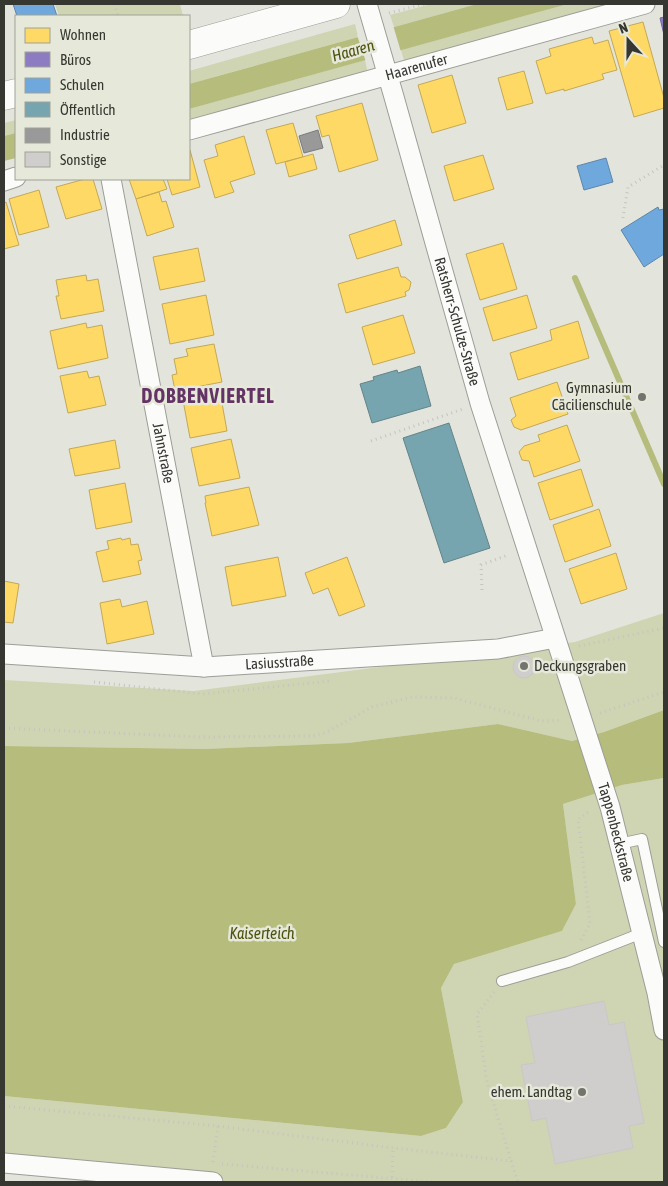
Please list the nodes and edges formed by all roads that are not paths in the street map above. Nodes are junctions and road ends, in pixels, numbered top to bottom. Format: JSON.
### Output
{"nodes":[{"id":1,"x":336,"y":4,"type":"edge"},
{"id":2,"x":645,"y":4,"type":"edge"},
{"id":3,"x":375,"y":16,"type":"edge"},
{"id":4,"x":190,"y":45,"type":"edge"},
{"id":5,"x":386,"y":66,"type":"junction"},
{"id":6,"x":190,"y":130,"type":"edge"},
{"id":7,"x":111,"y":180,"type":"edge"},
{"id":8,"x":557,"y":644,"type":"junction"},
{"id":9,"x":4,"y":654,"type":"edge"},
{"id":10,"x":204,"y":667,"type":"junction"},
{"id":11,"x":619,"y":844,"type":"junction"},
{"id":12,"x":642,"y":933,"type":"junction"},
{"id":13,"x":664,"y":942,"type":"edge"},
{"id":14,"x":502,"y":981,"type":"road end"},
{"id":15,"x":661,"y":993,"type":"edge"},
{"id":16,"x":664,"y":1030,"type":"edge"},
{"id":17,"x":4,"y":1163,"type":"edge"},
{"id":18,"x":212,"y":1182,"type":"edge"}],
"edges":[{"from":1,"to":4,"type":"main road"},
{"from":2,"to":5,"type":"street","name":"Haarenufer"},
{"from":3,"to":5,"type":"street","name":"Ratsherr-Schulze-Straße"},
{"from":5,"to":6,"type":"street","name":"Haarenufer"},
{"from":5,"to":8,"type":"street","name":"Ratsherr-Schulze-Straße"},
{"from":7,"to":10,"type":"street","name":"Jahnstraße"},
{"from":8,"to":10,"type":"street","name":"Lasiusstraße"},
{"from":8,"to":11,"type":"street","name":"Tappenbeckstraße"},
{"from":9,"to":10,"type":"street","name":"Lasiusstraße"},
{"from":11,"to":12,"type":"street","name":"Tappenbeckstraße"},
{"from":11,"to":13,"type":"lane"},
{"from":12,"to":14,"type":"lane"},
{"from":12,"to":15,"type":"street","name":"Tappenbeckstraße"},
{"from":15,"to":16,"type":"street","name":"Tappenbeckstraße"},
{"from":17,"to":18,"type":"street"}]}
